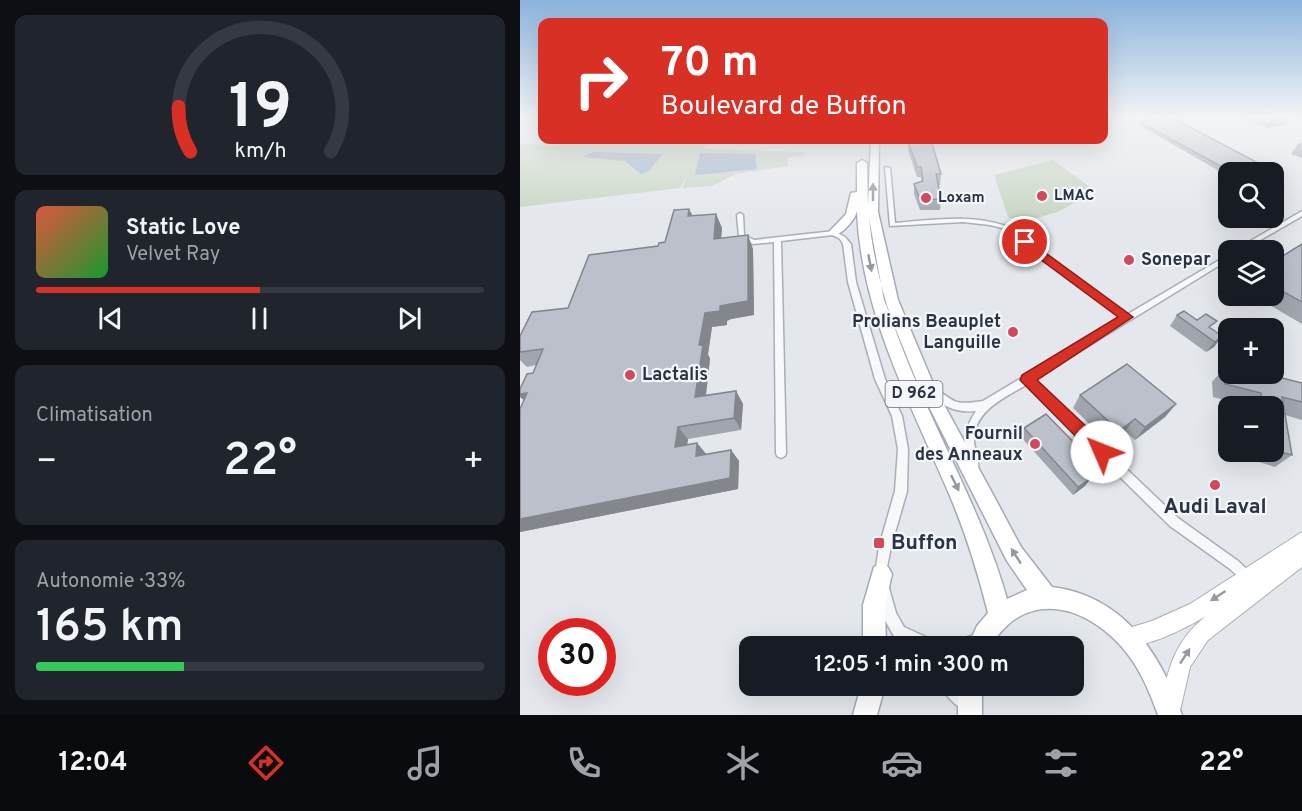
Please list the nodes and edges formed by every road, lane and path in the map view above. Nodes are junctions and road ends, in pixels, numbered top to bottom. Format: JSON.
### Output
{"nodes":[{"id":1,"x":864,"y":150,"type":"edge"},
{"id":2,"x":875,"y":150,"type":"edge"},
{"id":3,"x":862,"y":163,"type":"junction"},
{"id":4,"x":887,"y":168,"type":"dead end"},
{"id":5,"x":1302,"y":213,"type":"edge"},
{"id":6,"x":740,"y":215,"type":"dead end"},
{"id":7,"x":834,"y":233,"type":"junction"},
{"id":8,"x":777,"y":240,"type":"junction"},
{"id":9,"x":1256,"y":240,"type":"edge"},
{"id":10,"x":1218,"y":263,"type":"edge"},
{"id":11,"x":1127,"y":317,"type":"junction"},
{"id":12,"x":1027,"y":380,"type":"junction"},
{"id":13,"x":928,"y":388,"type":"junction"},
{"id":14,"x":985,"y":405,"type":"junction"},
{"id":15,"x":781,"y":453,"type":"dead end"},
{"id":16,"x":991,"y":511,"type":"junction"},
{"id":17,"x":1302,"y":541,"type":"edge"},
{"id":18,"x":1302,"y":555,"type":"edge"},
{"id":19,"x":881,"y":574,"type":"junction"},
{"id":20,"x":1247,"y":577,"type":"junction"},
{"id":21,"x":1046,"y":597,"type":"junction"},
{"id":22,"x":1000,"y":615,"type":"junction"},
{"id":23,"x":897,"y":631,"type":"junction"},
{"id":24,"x":874,"y":636,"type":"edge"},
{"id":25,"x":901,"y":636,"type":"edge"},
{"id":26,"x":908,"y":636,"type":"edge"},
{"id":27,"x":981,"y":636,"type":"edge"},
{"id":28,"x":1129,"y":637,"type":"junction"},
{"id":29,"x":870,"y":696,"type":"edge"},
{"id":30,"x":1170,"y":714,"type":"edge"},
{"id":31,"x":865,"y":715,"type":"edge"}],
"edges":[{"from":1,"to":3,"type":"main road","number":"D 962"},
{"from":13,"to":2,"type":"main road","number":"D 962","one_way":true},
{"from":3,"to":7,"type":"main road"},
{"from":3,"to":22,"type":"main road","number":"D 962","one_way":true},
{"from":4,"to":11,"type":"street"},
{"from":5,"to":9,"type":"street"},
{"from":6,"to":8,"type":"street"},
{"from":7,"to":8,"type":"street"},
{"from":7,"to":19,"type":"street"},
{"from":8,"to":15,"type":"street"},
{"from":10,"to":11,"type":"street"},
{"from":11,"to":12,"type":"street"},
{"from":12,"to":14,"type":"street"},
{"from":12,"to":20,"type":"street"},
{"from":13,"to":14,"type":"street"},
{"from":13,"to":16,"type":"main road","number":"D 962"},
{"from":14,"to":16,"type":"street"},
{"from":21,"to":16,"type":"main road","number":"D 962","one_way":true},
{"from":17,"to":20,"type":"main road"},
{"from":30,"to":18,"type":"main road","one_way":true},
{"from":19,"to":23,"type":"street"},
{"from":19,"to":24,"type":"main road"},
{"from":20,"to":28,"type":"main road","one_way":true},
{"from":21,"to":22,"type":"main road"},
{"from":21,"to":28,"type":"main road"},
{"from":22,"to":27,"type":"main road"},
{"from":23,"to":25,"type":"street"},
{"from":23,"to":26,"type":"street"},
{"from":28,"to":30,"type":"main road"},
{"from":29,"to":31,"type":"main road"}]}
